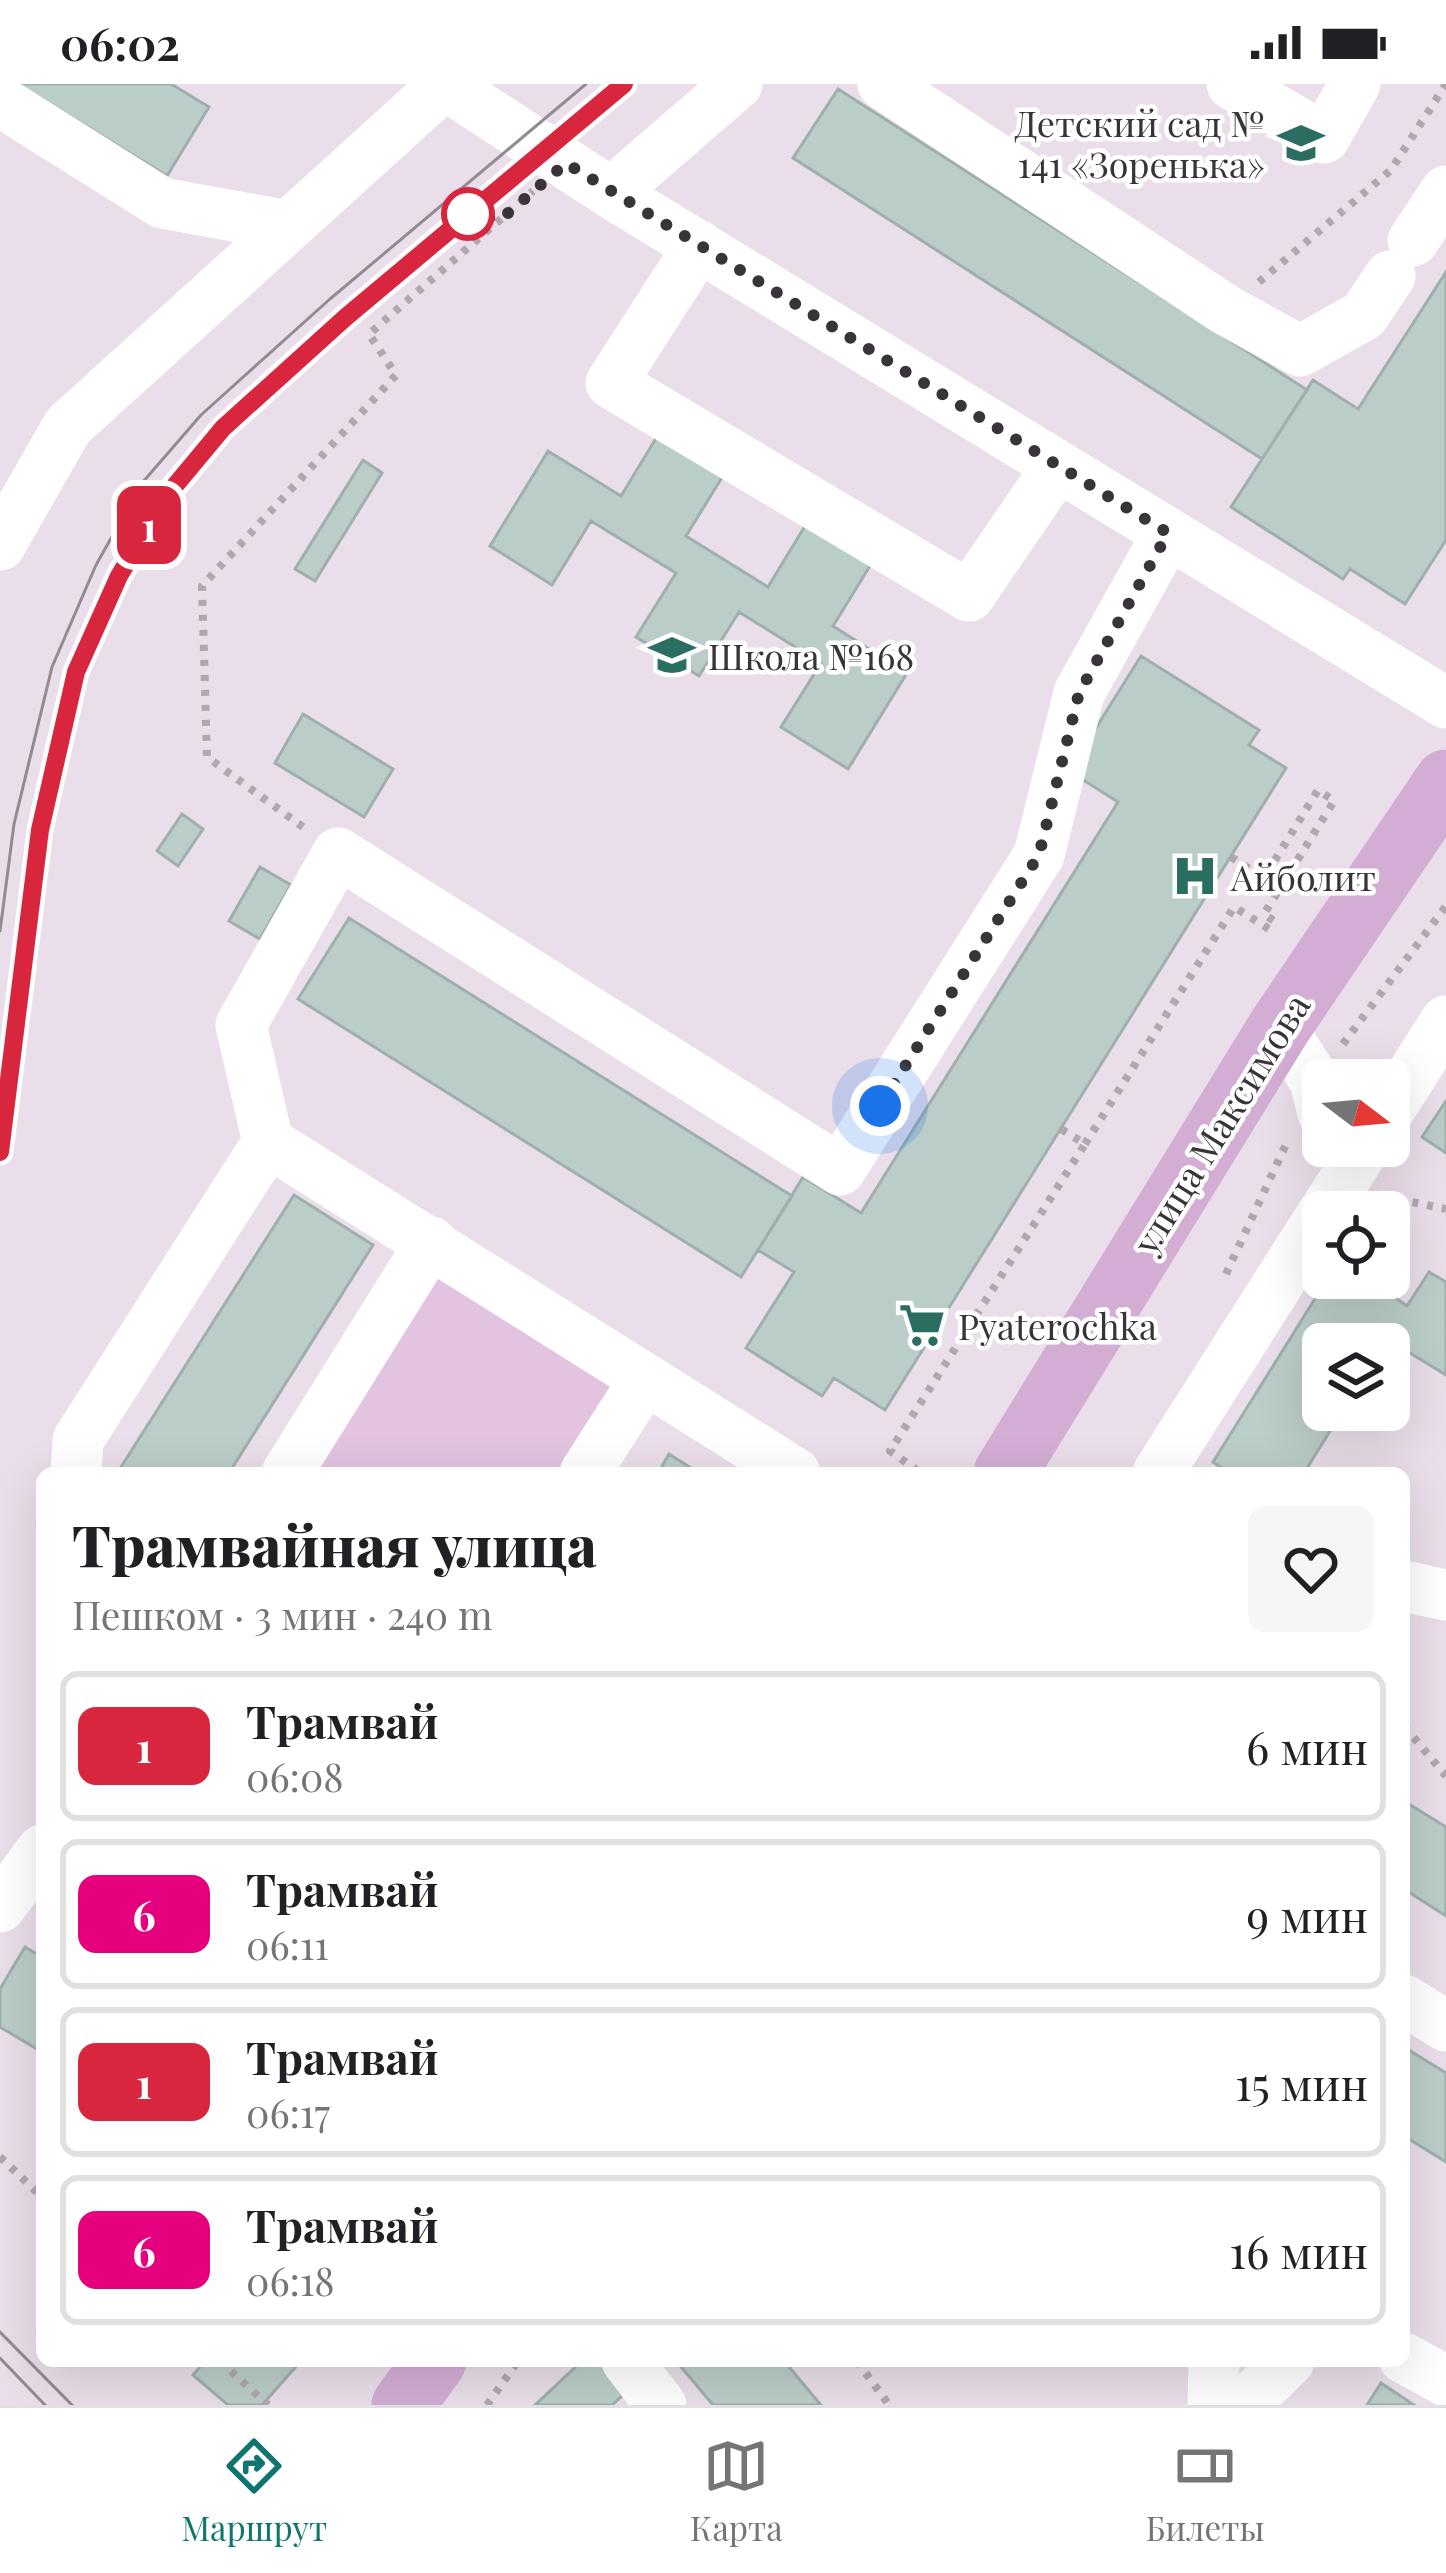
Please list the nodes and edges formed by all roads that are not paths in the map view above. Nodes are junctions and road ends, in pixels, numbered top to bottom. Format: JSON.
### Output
{"nodes":[{"id":1,"x":444,"y":84,"type":"edge"},
{"id":2,"x":737,"y":84,"type":"edge"},
{"id":3,"x":883,"y":84,"type":"edge"},
{"id":4,"x":1232,"y":84,"type":"edge"},
{"id":5,"x":1355,"y":84,"type":"edge"},
{"id":6,"x":0,"y":101,"type":"edge"},
{"id":7,"x":1446,"y":191,"type":"edge"},
{"id":8,"x":611,"y":193,"type":"junction"},
{"id":9,"x":288,"y":226,"type":"junction"},
{"id":10,"x":699,"y":246,"type":"junction"},
{"id":11,"x":1058,"y":466,"type":"junction"},
{"id":12,"x":1168,"y":533,"type":"junction"},
{"id":13,"x":0,"y":545,"type":"edge"},
{"id":14,"x":1446,"y":703,"type":"edge"},
{"id":15,"x":1446,"y":781,"type":"edge"},
{"id":16,"x":1446,"y":1021,"type":"edge"},
{"id":17,"x":1280,"y":1026,"type":"junction"},
{"id":18,"x":1302,"y":1066,"type":"edge"},
{"id":19,"x":1410,"y":1077,"type":"edge"},
{"id":20,"x":268,"y":1142,"type":"junction"},
{"id":21,"x":1337,"y":1181,"type":"edge"},
{"id":22,"x":430,"y":1242,"type":"junction"},
{"id":23,"x":645,"y":1379,"type":"junction"},
{"id":24,"x":76,"y":1467,"type":"edge"},
{"id":25,"x":291,"y":1467,"type":"edge"},
{"id":26,"x":589,"y":1467,"type":"edge"},
{"id":27,"x":785,"y":1467,"type":"edge"},
{"id":28,"x":1009,"y":1467,"type":"edge"},
{"id":29,"x":1162,"y":1467,"type":"edge"},
{"id":30,"x":36,"y":1858,"type":"edge"},
{"id":31,"x":0,"y":1907,"type":"edge"},
{"id":32,"x":1410,"y":2004,"type":"edge"},
{"id":33,"x":1446,"y":2026,"type":"edge"},
{"id":34,"x":1410,"y":2361,"type":"edge"},
{"id":35,"x":632,"y":2367,"type":"edge"},
{"id":36,"x":1214,"y":2367,"type":"edge"},
{"id":37,"x":1282,"y":2367,"type":"edge"},
{"id":38,"x":1446,"y":2381,"type":"edge"},
{"id":39,"x":661,"y":2405,"type":"edge"},
{"id":40,"x":1213,"y":2405,"type":"edge"},
{"id":41,"x":1244,"y":2405,"type":"edge"}],
"edges":[{"from":1,"to":8,"type":"street"},
{"from":1,"to":9,"type":"street"},
{"from":2,"to":8,"type":"street"},
{"from":3,"to":7,"type":"street"},
{"from":4,"to":5,"type":"street"},
{"from":6,"to":9,"type":"street"},
{"from":8,"to":10,"type":"street"},
{"from":9,"to":13,"type":"street"},
{"from":10,"to":11,"type":"street"},
{"from":10,"to":11,"type":"street"},
{"from":11,"to":12,"type":"street"},
{"from":12,"to":14,"type":"street"},
{"from":12,"to":20,"type":"street"},
{"from":15,"to":17,"type":"main road","name":"улица Максимова"},
{"from":16,"to":19,"type":"street"},
{"from":17,"to":18,"type":"street"},
{"from":17,"to":28,"type":"main road","name":"улица Максимова"},
{"from":20,"to":22,"type":"street"},
{"from":20,"to":24,"type":"street"},
{"from":21,"to":29,"type":"street"},
{"from":22,"to":23,"type":"street"},
{"from":22,"to":25,"type":"street"},
{"from":23,"to":26,"type":"street"},
{"from":23,"to":27,"type":"street"},
{"from":30,"to":31,"type":"street"},
{"from":32,"to":33,"type":"street"},
{"from":34,"to":38,"type":"street"},
{"from":35,"to":39,"type":"street"},
{"from":36,"to":40,"type":"street"},
{"from":37,"to":41,"type":"street"}]}
